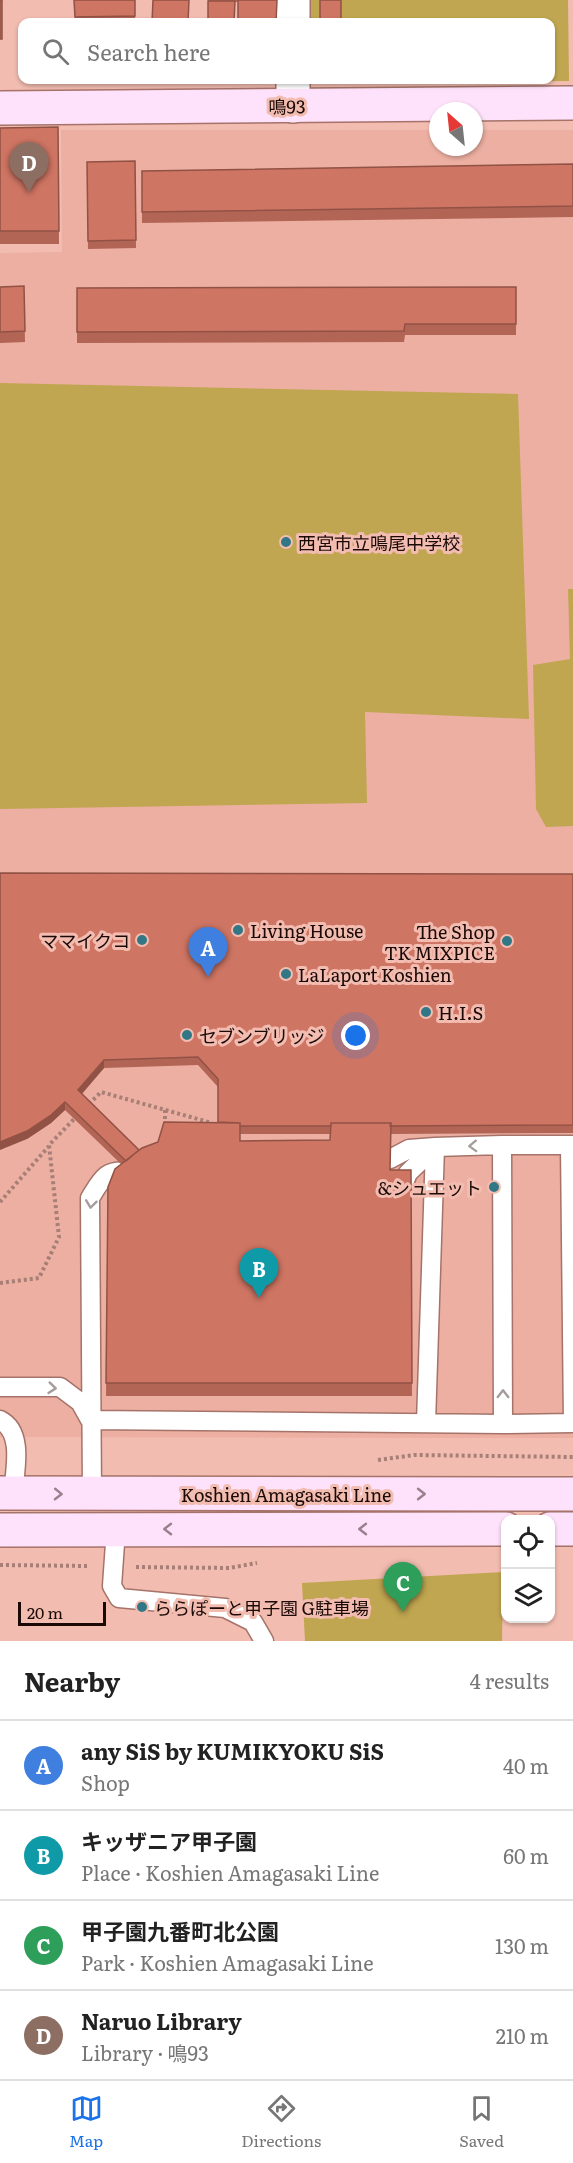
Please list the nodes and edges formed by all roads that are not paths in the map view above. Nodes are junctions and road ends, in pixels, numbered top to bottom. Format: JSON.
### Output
{"nodes":[{"id":1,"x":293,"y":0,"type":"edge"},
{"id":2,"x":293,"y":18,"type":"edge"},
{"id":3,"x":293,"y":93,"type":"edge"},
{"id":4,"x":573,"y":103,"type":"edge"},
{"id":5,"x":0,"y":108,"type":"edge"},
{"id":6,"x":502,"y":1145,"type":"junction"},
{"id":7,"x":572,"y":1145,"type":"edge"},
{"id":8,"x":435,"y":1147,"type":"junction"},
{"id":9,"x":390,"y":1159,"type":"edge"},
{"id":10,"x":129,"y":1172,"type":"edge"},
{"id":11,"x":404,"y":1184,"type":"edge"},
{"id":12,"x":0,"y":1387,"type":"edge"},
{"id":13,"x":0,"y":1420,"type":"edge"},
{"id":14,"x":90,"y":1420,"type":"junction"},
{"id":15,"x":426,"y":1423,"type":"junction"},
{"id":16,"x":503,"y":1424,"type":"junction"},
{"id":17,"x":7,"y":1493,"type":"edge"},
{"id":18,"x":92,"y":1494,"type":"junction"},
{"id":19,"x":573,"y":1494,"type":"edge"},
{"id":20,"x":116,"y":1529,"type":"junction"},
{"id":21,"x":501,"y":1529,"type":"edge"},
{"id":22,"x":555,"y":1529,"type":"edge"},
{"id":23,"x":573,"y":1529,"type":"edge"},
{"id":24,"x":0,"y":1530,"type":"edge"},
{"id":25,"x":264,"y":1641,"type":"edge"}],
"edges":[{"from":1,"to":2,"type":"street"},
{"from":3,"to":4,"type":"main road","name":"鳴93"},
{"from":3,"to":5,"type":"main road","name":"鳴93"},
{"from":6,"to":7,"type":"lane"},
{"from":6,"to":8,"type":"lane","one_way":true},
{"from":16,"to":6,"type":"lane","one_way":true},
{"from":7,"to":16,"type":"lane"},
{"from":8,"to":9,"type":"lane"},
{"from":8,"to":11,"type":"lane"},
{"from":8,"to":15,"type":"lane"},
{"from":10,"to":14,"type":"lane","one_way":true},
{"from":12,"to":14,"type":"lane","one_way":true},
{"from":13,"to":17,"type":"lane"},
{"from":14,"to":15,"type":"lane"},
{"from":14,"to":18,"type":"lane"},
{"from":15,"to":16,"type":"lane"},
{"from":17,"to":18,"type":"main road","name":"Koshien Amagasaki Line","one_way":true},
{"from":18,"to":19,"type":"main road","name":"Koshien Amagasaki Line","one_way":true},
{"from":21,"to":20,"type":"main road","name":"Koshien Amagasaki Line","one_way":true},
{"from":20,"to":24,"type":"main road","name":"Koshien Amagasaki Line"},
{"from":20,"to":25,"type":"lane"},
{"from":22,"to":23,"type":"main road"}]}
